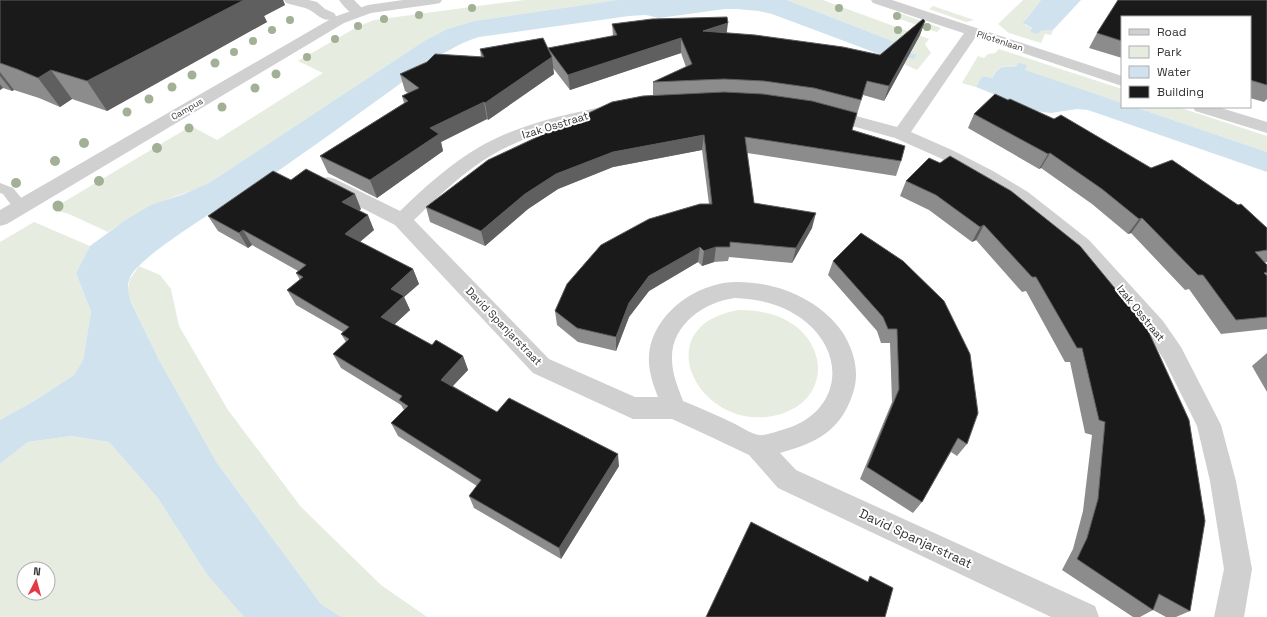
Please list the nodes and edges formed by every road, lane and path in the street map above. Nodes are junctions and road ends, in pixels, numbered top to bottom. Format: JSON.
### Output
{"nodes":[{"id":1,"x":291,"y":0,"type":"edge"},
{"id":2,"x":346,"y":0,"type":"edge"},
{"id":3,"x":435,"y":0,"type":"edge"},
{"id":4,"x":878,"y":0,"type":"edge"},
{"id":5,"x":315,"y":3,"type":"edge"},
{"id":6,"x":359,"y":12,"type":"junction"},
{"id":7,"x":329,"y":16,"type":"dead end"},
{"id":8,"x":972,"y":32,"type":"junction"},
{"id":9,"x":1121,"y":81,"type":"edge"},
{"id":10,"x":627,"y":107,"type":"edge"},
{"id":11,"x":1204,"y":108,"type":"edge"},
{"id":12,"x":810,"y":109,"type":"edge"},
{"id":13,"x":1267,"y":128,"type":"edge"},
{"id":14,"x":901,"y":134,"type":"junction"},
{"id":15,"x":315,"y":176,"type":"edge"},
{"id":16,"x":0,"y":188,"type":"edge"},
{"id":17,"x":0,"y":201,"type":"edge"},
{"id":18,"x":21,"y":206,"type":"junction"},
{"id":19,"x":0,"y":218,"type":"edge"},
{"id":20,"x":402,"y":220,"type":"junction"},
{"id":21,"x":674,"y":408,"type":"junction"},
{"id":22,"x":758,"y":447,"type":"junction"},
{"id":23,"x":1084,"y":617,"type":"edge"},
{"id":24,"x":1229,"y":617,"type":"edge"}],
"edges":[{"from":1,"to":5,"type":"street"},
{"from":2,"to":6,"type":"street"},
{"from":3,"to":6,"type":"street","name":"Campus"},
{"from":4,"to":8,"type":"street","name":"Pilotenlaan"},
{"from":5,"to":7,"type":"street"},
{"from":6,"to":18,"type":"street","name":"Campus"},
{"from":8,"to":9,"type":"street","name":"Pilotenlaan"},
{"from":8,"to":14,"type":"street"},
{"from":10,"to":20,"type":"street","name":"Izak Osstraat"},
{"from":11,"to":13,"type":"street"},
{"from":12,"to":14,"type":"street","name":"Izak Osstraat"},
{"from":14,"to":24,"type":"street","name":"Izak Osstraat"},
{"from":15,"to":20,"type":"street"},
{"from":16,"to":18,"type":"lane"},
{"from":17,"to":18,"type":"lane"},
{"from":18,"to":19,"type":"street","name":"Campus"},
{"from":20,"to":21,"type":"street","name":"David Spanjarstraat"},
{"from":21,"to":22,"type":"street","name":"David Spanjarstraat"},
{"from":21,"to":22,"type":"street"},
{"from":22,"to":23,"type":"street","name":"David Spanjarstraat"}]}
